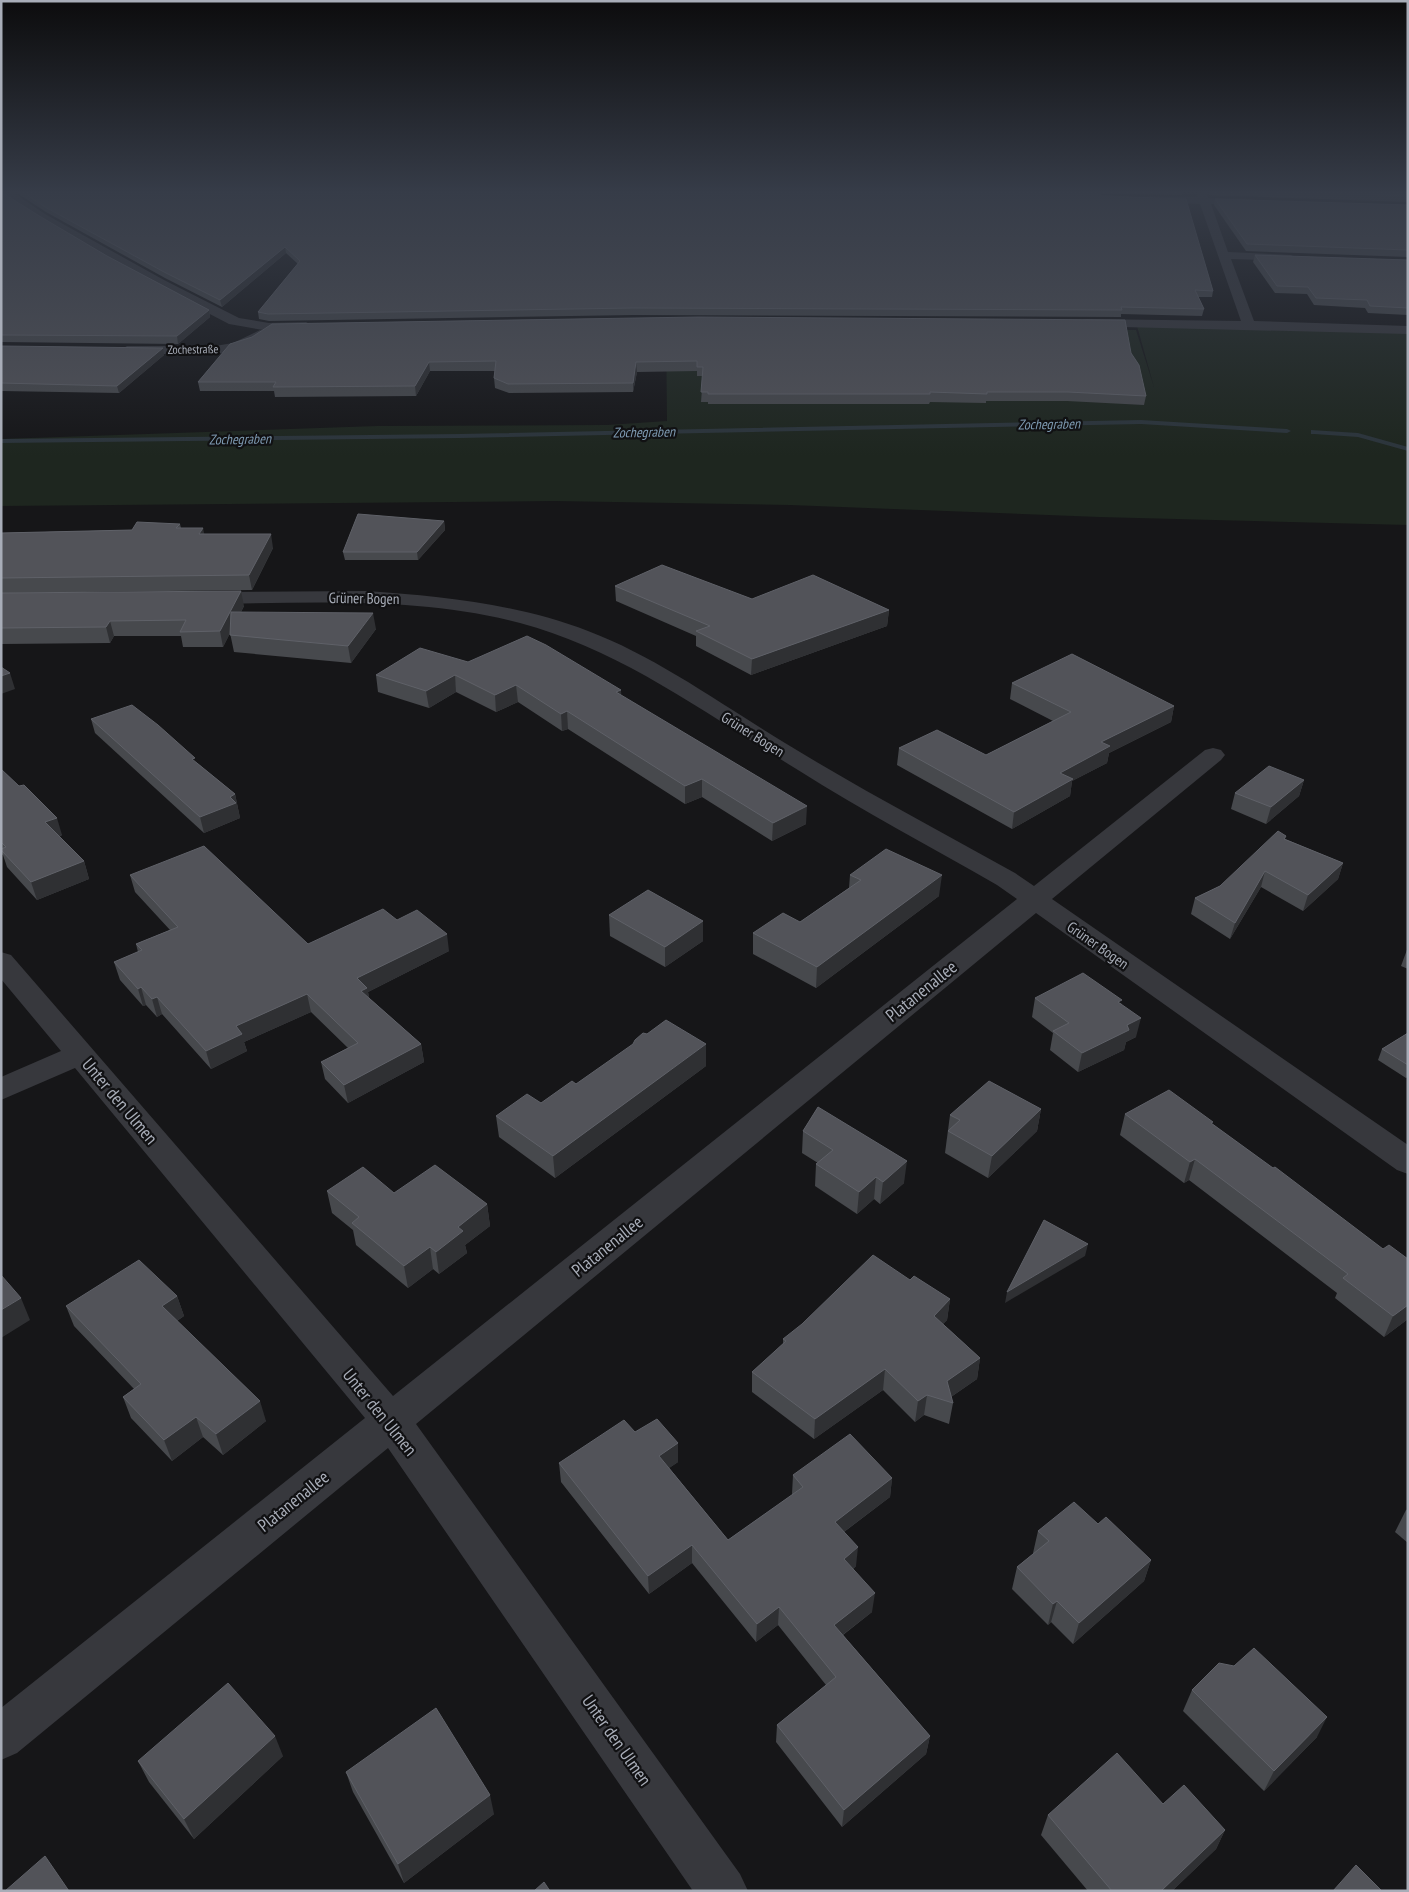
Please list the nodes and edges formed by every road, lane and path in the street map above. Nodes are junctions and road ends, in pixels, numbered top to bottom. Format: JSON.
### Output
{"nodes":[{"id":1,"x":153,"y":279,"type":"edge"},
{"id":2,"x":1232,"y":279,"type":"edge"},
{"id":3,"x":1070,"y":322,"type":"edge"},
{"id":4,"x":316,"y":325,"type":"edge"},
{"id":5,"x":1249,"y":325,"type":"junction"},
{"id":6,"x":269,"y":327,"type":"junction"},
{"id":7,"x":1408,"y":330,"type":"edge"},
{"id":8,"x":110,"y":349,"type":"edge"},
{"id":9,"x":184,"y":598,"type":"edge"},
{"id":10,"x":1213,"y":755,"type":"dead end"},
{"id":11,"x":1034,"y":899,"type":"junction"},
{"id":12,"x":1,"y":961,"type":"edge"},
{"id":13,"x":80,"y":1054,"type":"junction"},
{"id":14,"x":1,"y":1089,"type":"edge"},
{"id":15,"x":1408,"y":1162,"type":"edge"},
{"id":16,"x":391,"y":1421,"type":"junction"},
{"id":17,"x":1,"y":1738,"type":"edge"},
{"id":18,"x":723,"y":1891,"type":"edge"}],
"edges":[{"from":1,"to":6,"type":"street"},
{"from":2,"to":5,"type":"street"},
{"from":3,"to":5,"type":"street"},
{"from":4,"to":6,"type":"street"},
{"from":5,"to":7,"type":"street"},
{"from":6,"to":8,"type":"street","name":"Zochestraße"},
{"from":9,"to":11,"type":"street","name":"Grüner Bogen"},
{"from":10,"to":11,"type":"street","name":"Platanenallee"},
{"from":11,"to":15,"type":"street","name":"Grüner Bogen"},
{"from":11,"to":16,"type":"street","name":"Platanenallee"},
{"from":12,"to":13,"type":"street","name":"Unter den Ulmen"},
{"from":13,"to":14,"type":"street"},
{"from":13,"to":16,"type":"street","name":"Unter den Ulmen"},
{"from":16,"to":17,"type":"street","name":"Platanenallee"},
{"from":16,"to":18,"type":"street","name":"Unter den Ulmen"}]}
